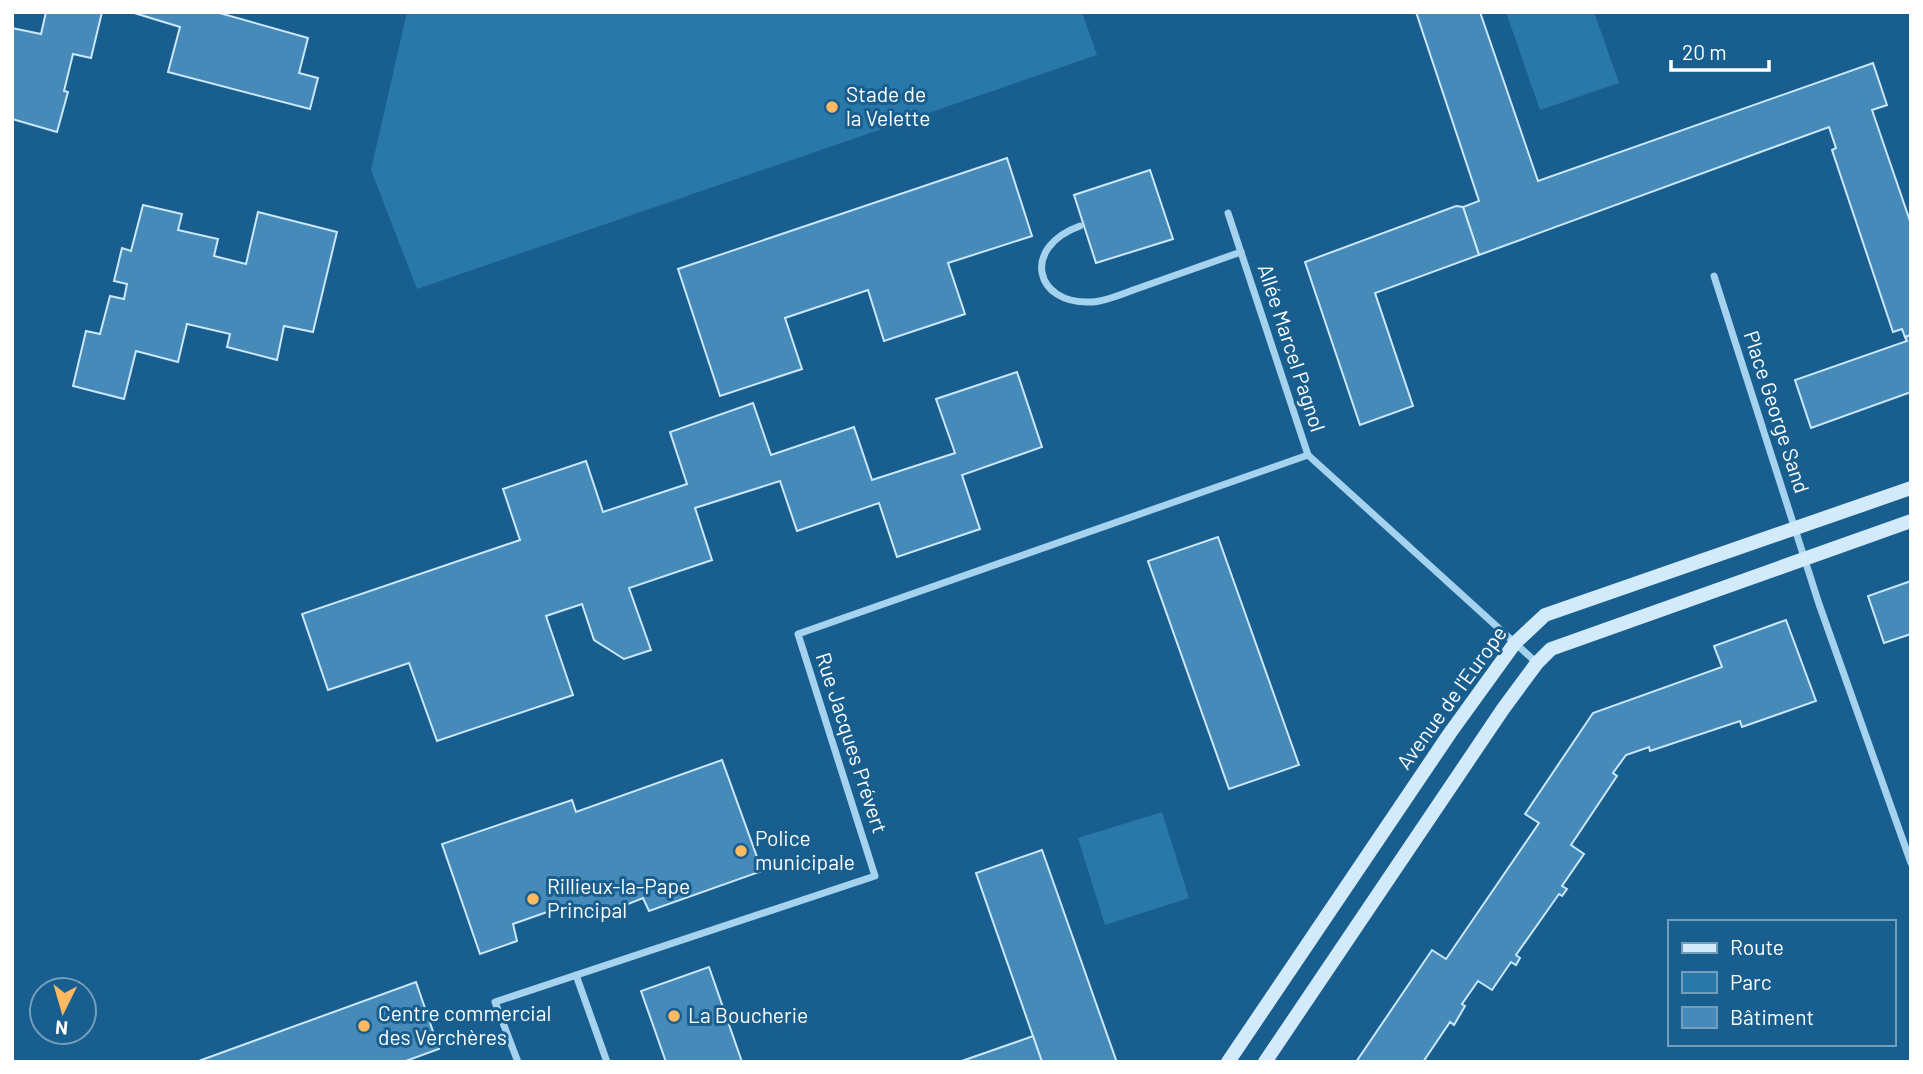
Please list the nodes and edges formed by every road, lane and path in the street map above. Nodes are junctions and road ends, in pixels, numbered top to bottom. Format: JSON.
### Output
{"nodes":[{"id":1,"x":1228,"y":213,"type":"dead end"},
{"id":2,"x":1080,"y":226,"type":"dead end"},
{"id":3,"x":1241,"y":252,"type":"junction"},
{"id":4,"x":1714,"y":276,"type":"dead end"},
{"id":5,"x":1308,"y":455,"type":"junction"},
{"id":6,"x":1911,"y":488,"type":"edge"},
{"id":7,"x":1911,"y":521,"type":"edge"},
{"id":8,"x":1796,"y":530,"type":"junction"},
{"id":9,"x":1805,"y":559,"type":"junction"},
{"id":10,"x":1515,"y":643,"type":"junction"},
{"id":11,"x":1537,"y":663,"type":"junction"},
{"id":12,"x":1911,"y":863,"type":"edge"},
{"id":13,"x":576,"y":975,"type":"junction"},
{"id":14,"x":518,"y":1062,"type":"edge"},
{"id":15,"x":607,"y":1062,"type":"edge"},
{"id":16,"x":1228,"y":1062,"type":"edge"},
{"id":17,"x":1265,"y":1062,"type":"edge"}],
"edges":[{"from":1,"to":3,"type":"street","name":"Allée Marcel Pagnol"},
{"from":2,"to":3,"type":"street","name":"Allée Marcel Pagnol"},
{"from":3,"to":5,"type":"street","name":"Allée Marcel Pagnol"},
{"from":4,"to":8,"type":"street","name":"Place George Sand"},
{"from":5,"to":10,"type":"street"},
{"from":5,"to":13,"type":"street","name":"Rue Jacques Prévert"},
{"from":6,"to":8,"type":"street","name":"Avenue de l'Europe"},
{"from":7,"to":9,"type":"street"},
{"from":8,"to":9,"type":"street","name":"Place George Sand"},
{"from":8,"to":10,"type":"street","name":"Avenue de l'Europe"},
{"from":9,"to":11,"type":"street"},
{"from":9,"to":12,"type":"street","name":"Place George Sand"},
{"from":10,"to":11,"type":"street"},
{"from":10,"to":16,"type":"street","name":"Avenue de l'Europe"},
{"from":11,"to":17,"type":"street"},
{"from":13,"to":14,"type":"street","name":"Rue Jacques Prévert"},
{"from":13,"to":15,"type":"street"}]}
